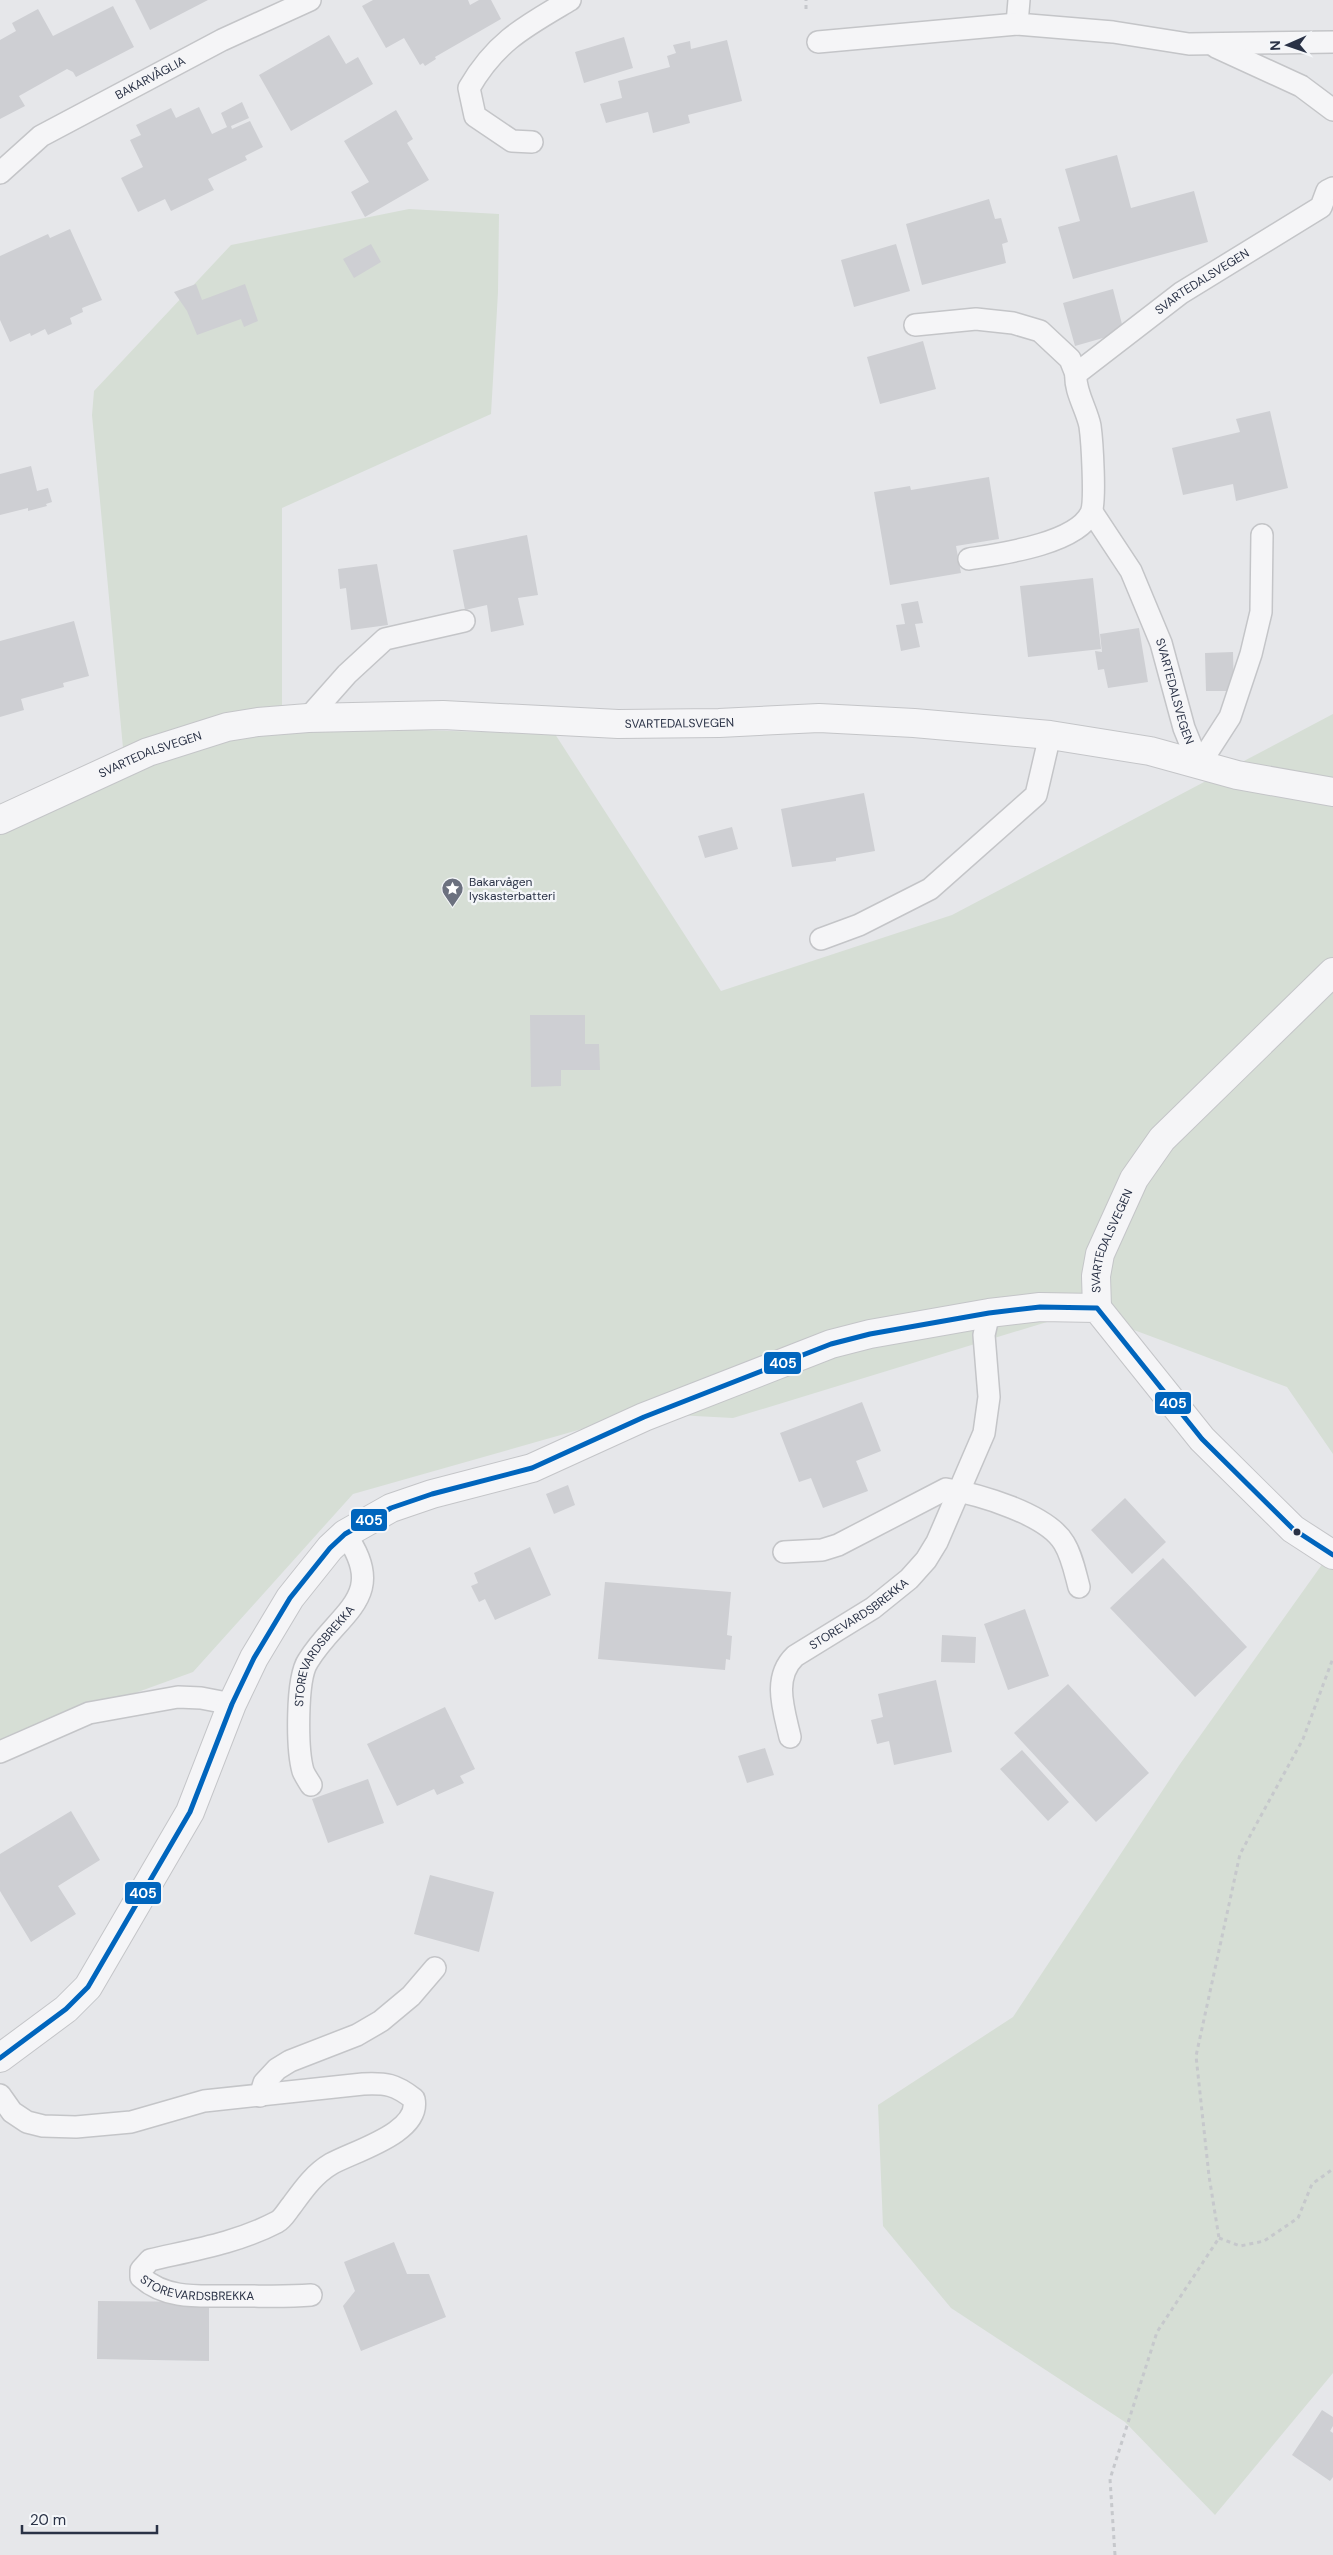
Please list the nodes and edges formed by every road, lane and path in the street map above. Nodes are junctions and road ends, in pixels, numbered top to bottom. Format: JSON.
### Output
{"nodes":[{"id":1,"x":310,"y":0,"type":"edge"},
{"id":2,"x":570,"y":0,"type":"edge"},
{"id":3,"x":1019,"y":0,"type":"edge"},
{"id":4,"x":1017,"y":24,"type":"junction"},
{"id":5,"x":818,"y":42,"type":"dead end"},
{"id":6,"x":1333,"y":42,"type":"edge"},
{"id":7,"x":1211,"y":45,"type":"junction"},
{"id":8,"x":1333,"y":110,"type":"edge"},
{"id":9,"x":532,"y":142,"type":"dead end"},
{"id":10,"x":0,"y":172,"type":"edge"},
{"id":11,"x":1331,"y":191,"type":"edge"},
{"id":12,"x":915,"y":325,"type":"dead end"},
{"id":13,"x":1076,"y":374,"type":"junction"},
{"id":14,"x":1092,"y":512,"type":"junction"},
{"id":15,"x":1262,"y":535,"type":"dead end"},
{"id":16,"x":969,"y":559,"type":"dead end"},
{"id":17,"x":464,"y":622,"type":"dead end"},
{"id":18,"x":308,"y":718,"type":"junction"},
{"id":19,"x":1050,"y":735,"type":"junction"},
{"id":20,"x":1199,"y":765,"type":"junction"},
{"id":21,"x":1333,"y":792,"type":"edge"},
{"id":22,"x":0,"y":820,"type":"edge"},
{"id":23,"x":821,"y":939,"type":"dead end"},
{"id":24,"x":1333,"y":972,"type":"edge"},
{"id":25,"x":1097,"y":1308,"type":"junction"},
{"id":26,"x":989,"y":1313,"type":"junction"},
{"id":27,"x":961,"y":1491,"type":"junction"},
{"id":28,"x":345,"y":1534,"type":"junction"},
{"id":29,"x":784,"y":1552,"type":"dead end"},
{"id":30,"x":1333,"y":1555,"type":"edge"},
{"id":31,"x":1079,"y":1587,"type":"dead end"},
{"id":32,"x":1333,"y":1658,"type":"edge"},
{"id":33,"x":232,"y":1704,"type":"junction"},
{"id":34,"x":790,"y":1737,"type":"dead end"},
{"id":35,"x":0,"y":1752,"type":"edge"},
{"id":36,"x":311,"y":1785,"type":"dead end"},
{"id":37,"x":436,"y":1968,"type":"dead end"},
{"id":38,"x":0,"y":2058,"type":"edge"},
{"id":39,"x":0,"y":2095,"type":"edge"},
{"id":40,"x":260,"y":2096,"type":"junction"},
{"id":41,"x":1333,"y":2169,"type":"edge"},
{"id":42,"x":1219,"y":2238,"type":"junction"},
{"id":43,"x":311,"y":2295,"type":"dead end"},
{"id":44,"x":1115,"y":2555,"type":"edge"}],
"edges":[{"from":1,"to":10,"type":"lane","name":"BAKARVÅGLIA"},
{"from":2,"to":9,"type":"lane"},
{"from":3,"to":4,"type":"lane"},
{"from":4,"to":5,"type":"lane"},
{"from":4,"to":7,"type":"lane"},
{"from":6,"to":7,"type":"lane"},
{"from":7,"to":8,"type":"lane"},
{"from":11,"to":13,"type":"lane","name":"SVARTEDALSVEGEN"},
{"from":12,"to":13,"type":"lane"},
{"from":13,"to":14,"type":"lane"},
{"from":14,"to":16,"type":"lane"},
{"from":14,"to":20,"type":"lane","name":"SVARTEDALSVEGEN"},
{"from":15,"to":20,"type":"lane","name":"SVARTEDALSVEGEN"},
{"from":17,"to":18,"type":"lane"},
{"from":18,"to":19,"type":"street","name":"SVARTEDALSVEGEN"},
{"from":18,"to":22,"type":"street","name":"SVARTEDALSVEGEN"},
{"from":19,"to":20,"type":"street","name":"SVARTEDALSVEGEN"},
{"from":19,"to":23,"type":"lane"},
{"from":20,"to":21,"type":"street","name":"SVARTEDALSVEGEN"},
{"from":24,"to":25,"type":"street","name":"SVARTEDALSVEGEN"},
{"from":25,"to":26,"type":"street"},
{"from":25,"to":30,"type":"street","name":"SVARTEDALSVEGEN"},
{"from":26,"to":27,"type":"lane","name":"STOREVARDSBREKKA"},
{"from":26,"to":28,"type":"street"},
{"from":27,"to":29,"type":"lane"},
{"from":27,"to":31,"type":"lane"},
{"from":27,"to":34,"type":"lane","name":"STOREVARDSBREKKA"},
{"from":28,"to":33,"type":"street"},
{"from":28,"to":36,"type":"lane","name":"STOREVARDSBREKKA"},
{"from":32,"to":42,"type":"path"},
{"from":33,"to":35,"type":"lane"},
{"from":33,"to":38,"type":"street"},
{"from":37,"to":40,"type":"lane"},
{"from":39,"to":40,"type":"lane","name":"STOREVARDSBREKKA"},
{"from":40,"to":43,"type":"lane","name":"STOREVARDSBREKKA"},
{"from":41,"to":42,"type":"path"},
{"from":42,"to":44,"type":"path"}]}
